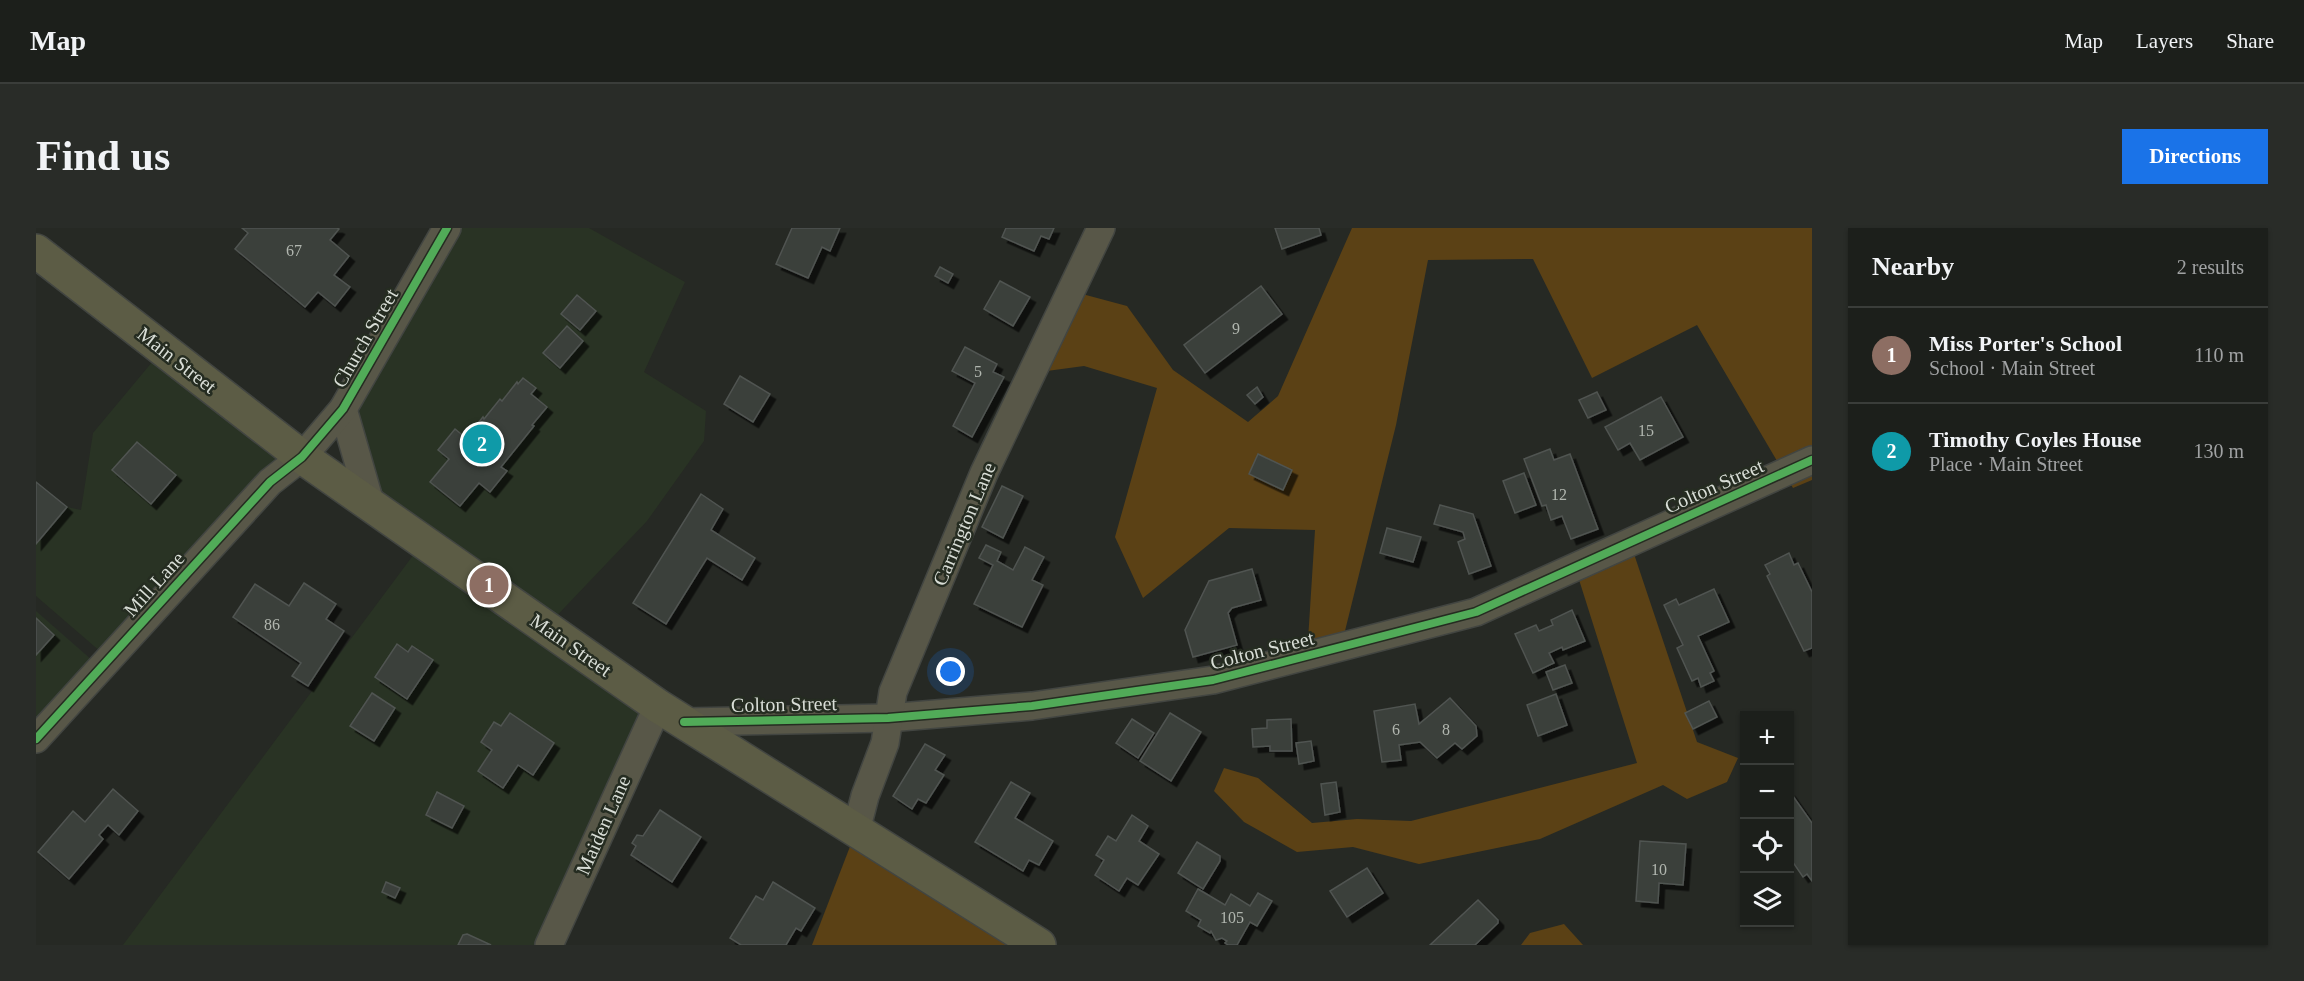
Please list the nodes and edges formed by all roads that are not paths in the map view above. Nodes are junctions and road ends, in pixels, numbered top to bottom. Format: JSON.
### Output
{"nodes":[{"id":1,"x":447,"y":228,"type":"edge"},
{"id":2,"x":1101,"y":228,"type":"edge"},
{"id":3,"x":36,"y":251,"type":"edge"},
{"id":4,"x":343,"y":409,"type":"junction"},
{"id":5,"x":302,"y":456,"type":"junction"},
{"id":6,"x":1812,"y":460,"type":"edge"},
{"id":7,"x":371,"y":506,"type":"junction"},
{"id":8,"x":671,"y":714,"type":"junction"},
{"id":9,"x":888,"y":718,"type":"junction"},
{"id":10,"x":36,"y":739,"type":"edge"},
{"id":11,"x":856,"y":831,"type":"junction"},
{"id":12,"x":549,"y":945,"type":"edge"},
{"id":13,"x":1039,"y":945,"type":"edge"}],
"edges":[{"from":1,"to":4,"type":"street","name":"Church Street"},
{"from":2,"to":9,"type":"street","name":"Carrington Lane"},
{"from":3,"to":5,"type":"highway","name":"Main Street"},
{"from":4,"to":5,"type":"street","name":"Church Street"},
{"from":4,"to":7,"type":"street","name":"Church Street"},
{"from":5,"to":7,"type":"highway","name":"Main Street"},
{"from":5,"to":10,"type":"street","name":"Mill Lane"},
{"from":6,"to":9,"type":"street","name":"Colton Street"},
{"from":7,"to":8,"type":"highway","name":"Main Street"},
{"from":8,"to":9,"type":"street","name":"Colton Street"},
{"from":8,"to":11,"type":"highway","name":"Main Street"},
{"from":8,"to":12,"type":"street","name":"Maiden Lane"},
{"from":9,"to":11,"type":"street","name":"Carrington Lane"},
{"from":11,"to":13,"type":"highway","name":"Main Street"}]}
